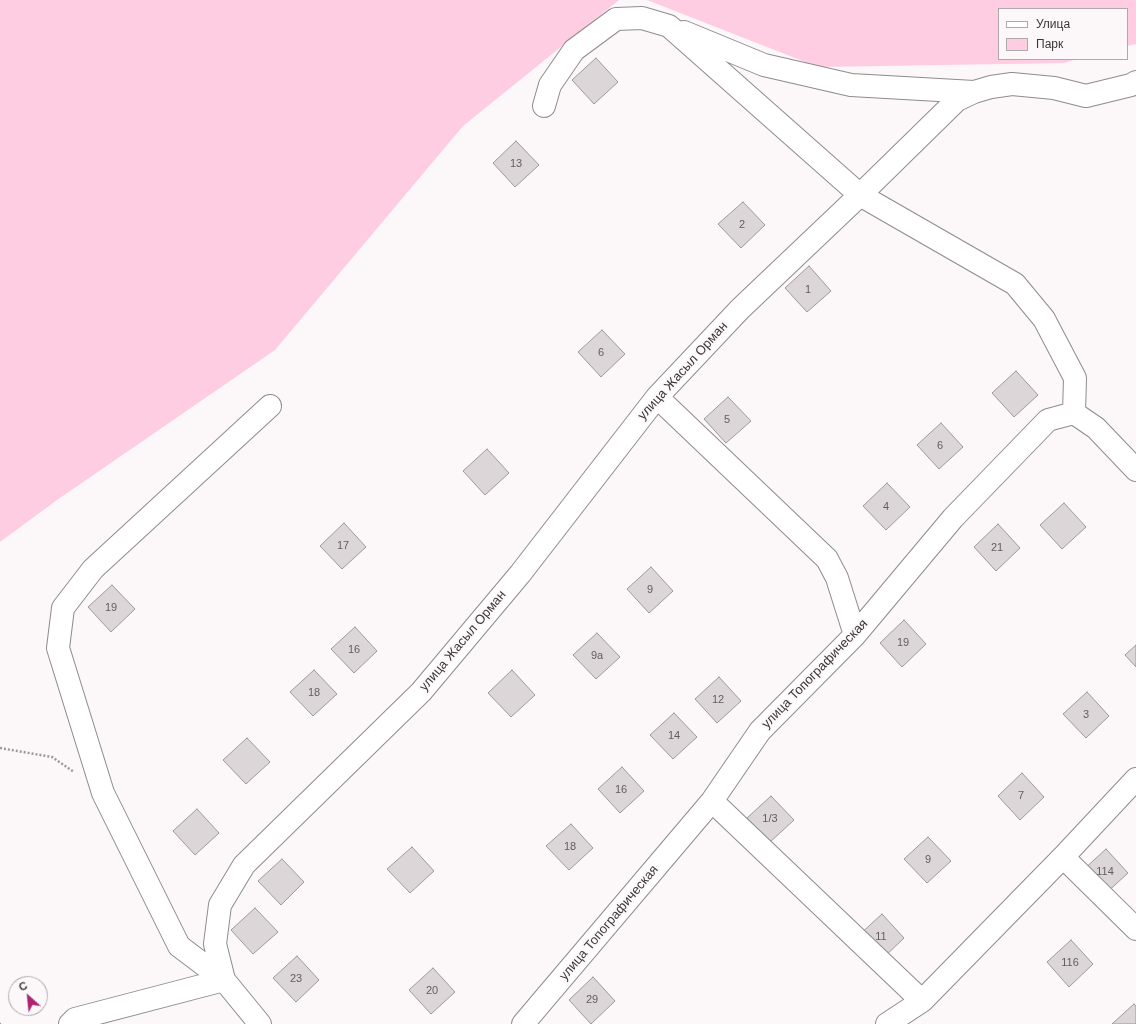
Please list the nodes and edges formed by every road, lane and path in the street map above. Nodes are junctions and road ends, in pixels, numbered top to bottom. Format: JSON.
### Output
{"nodes":[{"id":1,"x":669,"y":26,"type":"junction"},
{"id":2,"x":1136,"y":82,"type":"edge"},
{"id":3,"x":974,"y":92,"type":"junction"},
{"id":4,"x":544,"y":106,"type":"dead end"},
{"id":5,"x":860,"y":195,"type":"junction"},
{"id":6,"x":657,"y":397,"type":"junction"},
{"id":7,"x":270,"y":406,"type":"dead end"},
{"id":8,"x":1074,"y":413,"type":"junction"},
{"id":9,"x":1136,"y":470,"type":"edge"},
{"id":10,"x":855,"y":635,"type":"junction"},
{"id":11,"x":0,"y":748,"type":"edge"},
{"id":12,"x":1136,"y":779,"type":"edge"},
{"id":13,"x":103,"y":793,"type":"junction"},
{"id":14,"x":712,"y":801,"type":"junction"},
{"id":15,"x":1063,"y":857,"type":"junction"},
{"id":16,"x":1136,"y":929,"type":"edge"},
{"id":17,"x":224,"y":980,"type":"junction"},
{"id":18,"x":922,"y":1001,"type":"junction"},
{"id":19,"x":70,"y":1024,"type":"edge"},
{"id":20,"x":260,"y":1024,"type":"edge"},
{"id":21,"x":523,"y":1024,"type":"edge"},
{"id":22,"x":887,"y":1024,"type":"edge"}],
"edges":[{"from":1,"to":3,"type":"street"},
{"from":1,"to":4,"type":"street"},
{"from":1,"to":5,"type":"street"},
{"from":2,"to":3,"type":"street"},
{"from":3,"to":5,"type":"street","name":"улица Жасыл Орман"},
{"from":5,"to":6,"type":"street","name":"улица Жасыл Орман"},
{"from":5,"to":8,"type":"street"},
{"from":6,"to":10,"type":"street"},
{"from":6,"to":17,"type":"street","name":"улица Жасыл Орман"},
{"from":7,"to":13,"type":"street"},
{"from":8,"to":9,"type":"street"},
{"from":8,"to":10,"type":"street","name":"улица Топографическая"},
{"from":10,"to":14,"type":"street","name":"улица Топографическая"},
{"from":11,"to":13,"type":"path"},
{"from":12,"to":15,"type":"street"},
{"from":13,"to":17,"type":"street"},
{"from":14,"to":18,"type":"street"},
{"from":14,"to":21,"type":"street","name":"улица Топографическая"},
{"from":15,"to":16,"type":"street"},
{"from":15,"to":18,"type":"street"},
{"from":17,"to":19,"type":"street"},
{"from":17,"to":20,"type":"street"},
{"from":18,"to":22,"type":"street"}]}
